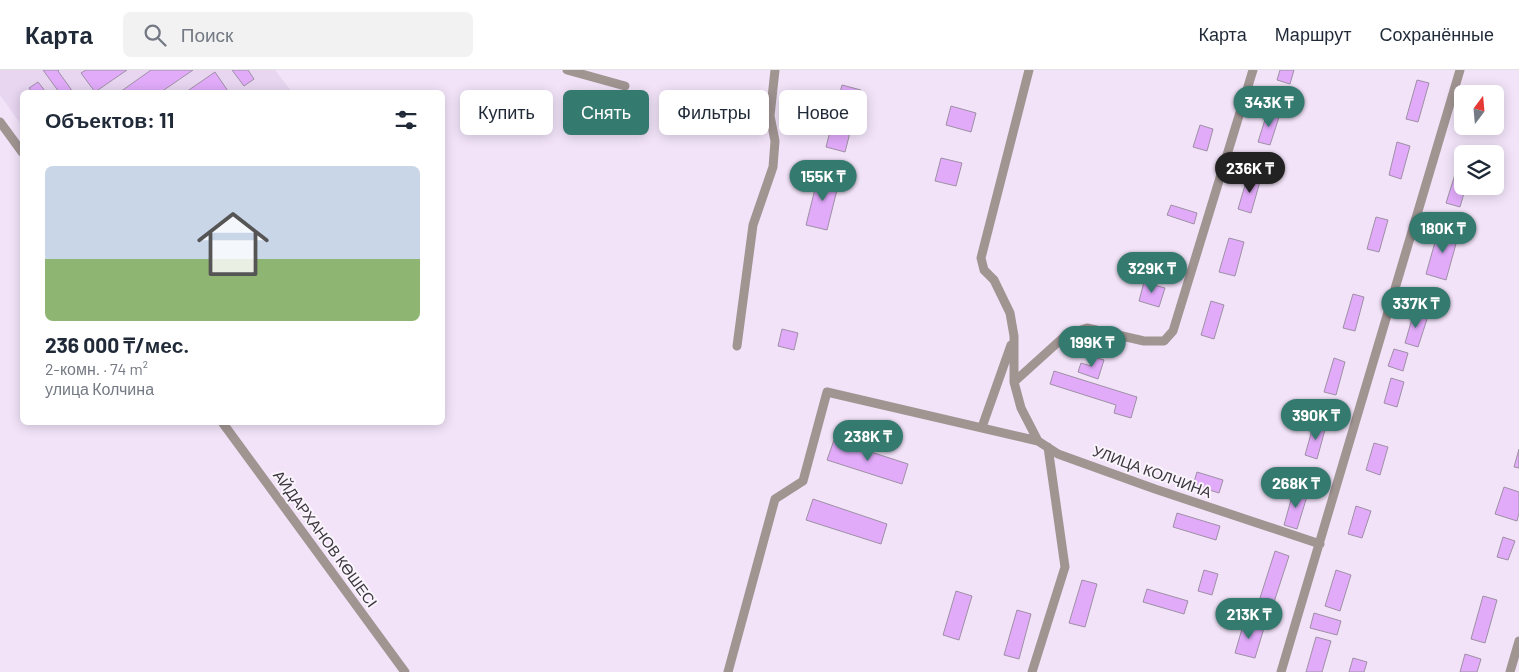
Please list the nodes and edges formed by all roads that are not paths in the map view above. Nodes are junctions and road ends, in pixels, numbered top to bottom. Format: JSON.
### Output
{"nodes":[{"id":1,"x":567,"y":70,"type":"edge"},
{"id":2,"x":774,"y":70,"type":"edge"},
{"id":3,"x":1029,"y":70,"type":"edge"},
{"id":4,"x":1253,"y":70,"type":"edge"},
{"id":5,"x":1460,"y":70,"type":"edge"},
{"id":6,"x":626,"y":86,"type":"dead end"},
{"id":7,"x":0,"y":122,"type":"edge"},
{"id":8,"x":20,"y":149,"type":"edge"},
{"id":9,"x":1014,"y":336,"type":"junction"},
{"id":10,"x":737,"y":346,"type":"dead end"},
{"id":11,"x":1014,"y":382,"type":"junction"},
{"id":12,"x":224,"y":425,"type":"edge"},
{"id":13,"x":982,"y":427,"type":"junction"},
{"id":14,"x":1038,"y":441,"type":"junction"},
{"id":15,"x":1048,"y":448,"type":"junction"},
{"id":16,"x":1320,"y":544,"type":"junction"},
{"id":17,"x":1519,"y":642,"type":"edge"},
{"id":18,"x":405,"y":672,"type":"edge"},
{"id":19,"x":728,"y":672,"type":"edge"},
{"id":20,"x":1032,"y":672,"type":"edge"},
{"id":21,"x":1281,"y":672,"type":"edge"},
{"id":22,"x":1510,"y":672,"type":"edge"}],
"edges":[{"from":1,"to":6,"type":"street"},
{"from":2,"to":10,"type":"street"},
{"from":3,"to":9,"type":"street","name":"УЛИЦА КОЛЧИНА"},
{"from":4,"to":11,"type":"street"},
{"from":5,"to":16,"type":"street"},
{"from":7,"to":8,"type":"street"},
{"from":9,"to":11,"type":"street","name":"УЛИЦА КОЛЧИНА"},
{"from":9,"to":13,"type":"street"},
{"from":11,"to":14,"type":"street","name":"УЛИЦА КОЛЧИНА"},
{"from":12,"to":18,"type":"street","name":"АЙДАРХАНОВ КӨШЕСІ"},
{"from":13,"to":14,"type":"street"},
{"from":13,"to":19,"type":"street"},
{"from":14,"to":15,"type":"street","name":"УЛИЦА КОЛЧИНА"},
{"from":15,"to":16,"type":"street","name":"УЛИЦА КОЛЧИНА"},
{"from":15,"to":20,"type":"street"},
{"from":16,"to":21,"type":"street"},
{"from":17,"to":22,"type":"street"}]}
